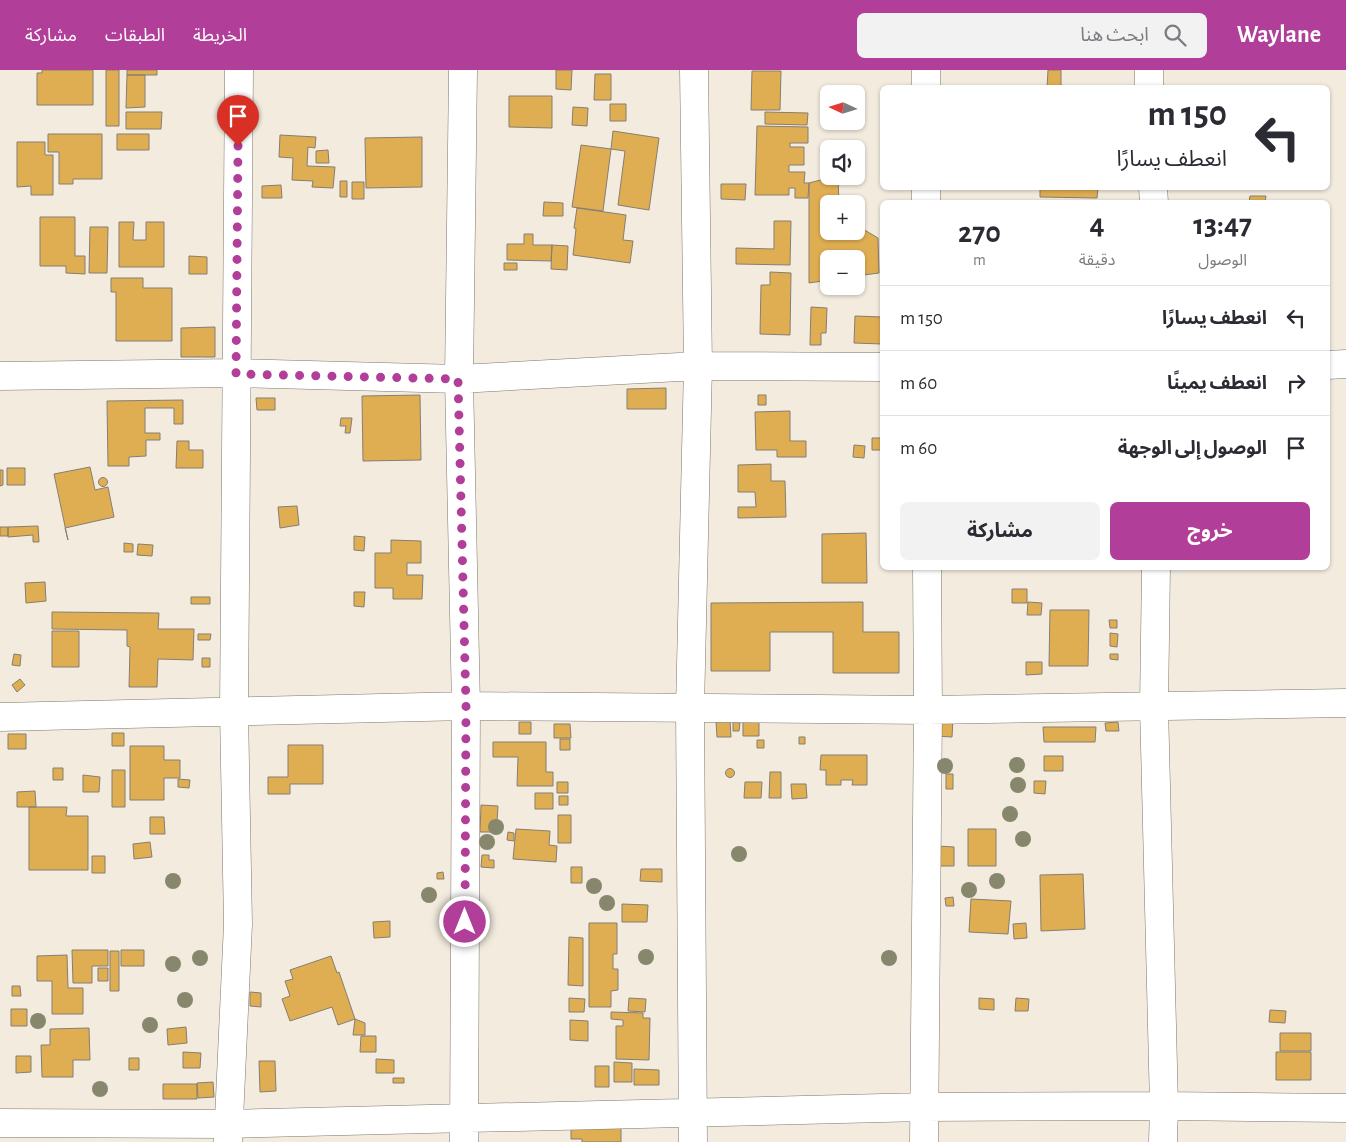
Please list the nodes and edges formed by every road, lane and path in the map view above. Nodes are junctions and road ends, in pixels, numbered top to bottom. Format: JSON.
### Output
{"nodes":[{"id":1,"x":239,"y":70,"type":"edge"},
{"id":2,"x":463,"y":70,"type":"edge"},
{"id":3,"x":694,"y":70,"type":"edge"},
{"id":4,"x":926,"y":70,"type":"edge"},
{"id":5,"x":1149,"y":70,"type":"edge"},
{"id":6,"x":926,"y":85,"type":"edge"},
{"id":7,"x":1149,"y":85,"type":"edge"},
{"id":8,"x":1330,"y":364,"type":"edge"},
{"id":9,"x":1346,"y":364,"type":"edge"},
{"id":10,"x":698,"y":366,"type":"junction"},
{"id":11,"x":880,"y":367,"type":"edge"},
{"id":12,"x":236,"y":374,"type":"junction"},
{"id":13,"x":0,"y":376,"type":"edge"},
{"id":14,"x":458,"y":379,"type":"junction"},
{"id":15,"x":928,"y":570,"type":"edge"},
{"id":16,"x":1156,"y":570,"type":"edge"},
{"id":17,"x":1346,"y":703,"type":"edge"},
{"id":18,"x":466,"y":706,"type":"junction"},
{"id":19,"x":1154,"y":706,"type":"junction"},
{"id":20,"x":690,"y":708,"type":"junction"},
{"id":21,"x":928,"y":710,"type":"junction"},
{"id":22,"x":234,"y":711,"type":"junction"},
{"id":23,"x":0,"y":718,"type":"edge"},
{"id":24,"x":1164,"y":1106,"type":"junction"},
{"id":25,"x":924,"y":1107,"type":"junction"},
{"id":26,"x":1346,"y":1108,"type":"edge"},
{"id":27,"x":693,"y":1112,"type":"junction"},
{"id":28,"x":0,"y":1123,"type":"edge"},
{"id":29,"x":464,"y":1130,"type":"edge"},
{"id":30,"x":228,"y":1133,"type":"edge"},
{"id":31,"x":693,"y":1142,"type":"edge"},
{"id":32,"x":924,"y":1142,"type":"edge"},
{"id":33,"x":1163,"y":1142,"type":"edge"}],
"edges":[{"from":1,"to":12,"type":"street"},
{"from":2,"to":14,"type":"street"},
{"from":3,"to":10,"type":"street"},
{"from":4,"to":6,"type":"street"},
{"from":5,"to":7,"type":"street"},
{"from":8,"to":9,"type":"street"},
{"from":10,"to":11,"type":"street"},
{"from":10,"to":14,"type":"street"},
{"from":10,"to":20,"type":"street"},
{"from":12,"to":13,"type":"street"},
{"from":12,"to":14,"type":"street"},
{"from":12,"to":22,"type":"street"},
{"from":14,"to":18,"type":"street"},
{"from":15,"to":21,"type":"street"},
{"from":16,"to":19,"type":"street"},
{"from":17,"to":19,"type":"street"},
{"from":18,"to":20,"type":"street"},
{"from":18,"to":22,"type":"street"},
{"from":18,"to":29,"type":"street"},
{"from":19,"to":21,"type":"street"},
{"from":19,"to":24,"type":"street"},
{"from":20,"to":21,"type":"street"},
{"from":20,"to":27,"type":"street"},
{"from":21,"to":25,"type":"street"},
{"from":22,"to":23,"type":"street"},
{"from":22,"to":30,"type":"street"},
{"from":24,"to":25,"type":"street"},
{"from":24,"to":26,"type":"street"},
{"from":24,"to":33,"type":"street"},
{"from":25,"to":27,"type":"street"},
{"from":25,"to":32,"type":"street"},
{"from":27,"to":29,"type":"street"},
{"from":27,"to":31,"type":"street"},
{"from":28,"to":30,"type":"street"},
{"from":29,"to":30,"type":"street"}]}
